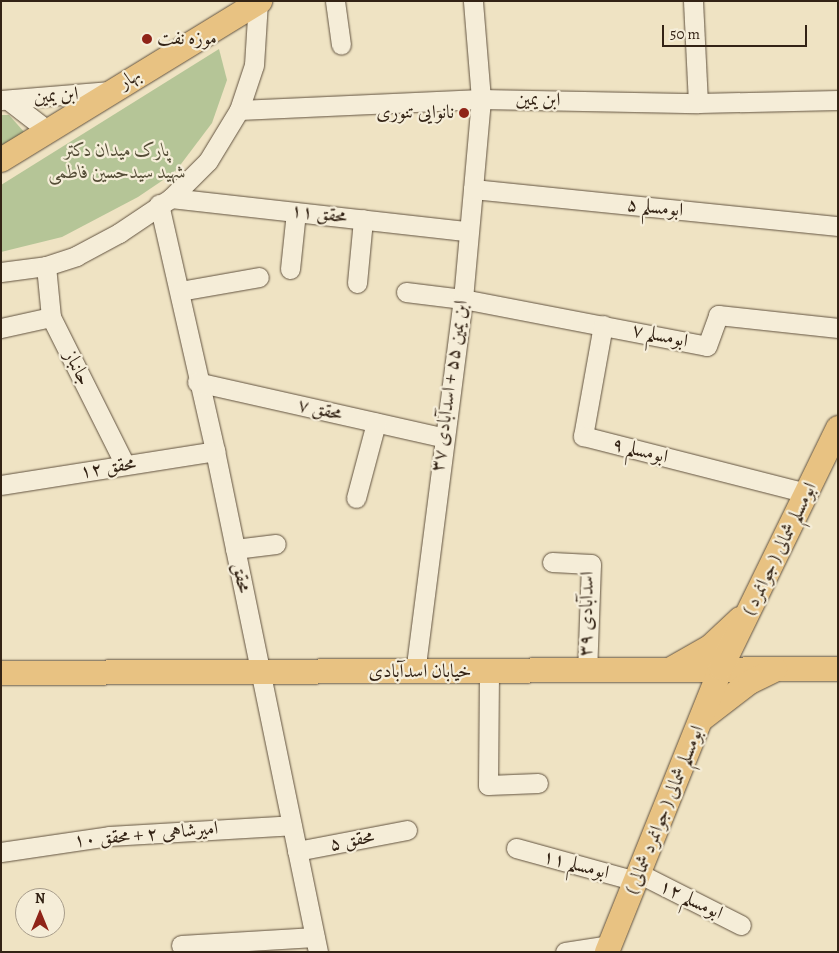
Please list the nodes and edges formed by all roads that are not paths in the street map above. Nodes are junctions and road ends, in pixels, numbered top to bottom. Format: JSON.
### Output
{"nodes":[{"id":1,"x":335,"y":1,"type":"edge"},
{"id":2,"x":474,"y":1,"type":"edge"},
{"id":3,"x":693,"y":1,"type":"edge"},
{"id":4,"x":258,"y":2,"type":"edge"},
{"id":5,"x":341,"y":44,"type":"dead end"},
{"id":6,"x":111,"y":90,"type":"junction"},
{"id":7,"x":481,"y":99,"type":"junction"},
{"id":8,"x":5,"y":100,"type":"edge"},
{"id":9,"x":838,"y":100,"type":"edge"},
{"id":10,"x":698,"y":103,"type":"junction"},
{"id":11,"x":239,"y":110,"type":"junction"},
{"id":12,"x":47,"y":130,"type":"junction"},
{"id":13,"x":1,"y":160,"type":"edge"},
{"id":14,"x":473,"y":189,"type":"junction"},
{"id":15,"x":165,"y":201,"type":"junction"},
{"id":16,"x":296,"y":212,"type":"junction"},
{"id":17,"x":363,"y":219,"type":"junction"},
{"id":18,"x":838,"y":226,"type":"edge"},
{"id":19,"x":467,"y":231,"type":"junction"},
{"id":20,"x":46,"y":266,"type":"junction"},
{"id":21,"x":290,"y":269,"type":"dead end"},
{"id":22,"x":1,"y":272,"type":"edge"},
{"id":23,"x":259,"y":277,"type":"dead end"},
{"id":24,"x":357,"y":283,"type":"dead end"},
{"id":25,"x":180,"y":291,"type":"junction"},
{"id":26,"x":406,"y":292,"type":"dead end"},
{"id":27,"x":462,"y":299,"type":"junction"},
{"id":28,"x":51,"y":317,"type":"junction"},
{"id":29,"x":603,"y":324,"type":"junction"},
{"id":30,"x":1,"y":328,"type":"edge"},
{"id":31,"x":838,"y":328,"type":"edge"},
{"id":32,"x":197,"y":382,"type":"junction"},
{"id":33,"x":376,"y":422,"type":"junction"},
{"id":34,"x":838,"y":428,"type":"edge"},
{"id":35,"x":442,"y":437,"type":"junction"},
{"id":36,"x":214,"y":451,"type":"junction"},
{"id":37,"x":125,"y":465,"type":"junction"},
{"id":38,"x":1,"y":486,"type":"edge"},
{"id":39,"x":807,"y":493,"type":"junction"},
{"id":40,"x":356,"y":498,"type":"dead end"},
{"id":41,"x":276,"y":544,"type":"dead end"},
{"id":42,"x":235,"y":548,"type":"junction"},
{"id":43,"x":552,"y":562,"type":"dead end"},
{"id":44,"x":752,"y":607,"type":"junction"},
{"id":45,"x":721,"y":668,"type":"junction"},
{"id":46,"x":669,"y":669,"type":"junction"},
{"id":47,"x":777,"y":669,"type":"junction"},
{"id":48,"x":838,"y":669,"type":"edge"},
{"id":49,"x":586,"y":671,"type":"junction"},
{"id":50,"x":260,"y":672,"type":"junction"},
{"id":51,"x":489,"y":672,"type":"junction"},
{"id":52,"x":1,"y":673,"type":"edge"},
{"id":53,"x":415,"y":673,"type":"junction"},
{"id":54,"x":702,"y":719,"type":"junction"},
{"id":55,"x":538,"y":783,"type":"dead end"},
{"id":56,"x":292,"y":825,"type":"junction"},
{"id":57,"x":407,"y":830,"type":"dead end"},
{"id":58,"x":516,"y":848,"type":"dead end"},
{"id":59,"x":297,"y":851,"type":"junction"},
{"id":60,"x":1,"y":852,"type":"edge"},
{"id":61,"x":638,"y":878,"type":"junction"},
{"id":62,"x":742,"y":925,"type":"dead end"},
{"id":63,"x":317,"y":944,"type":"edge"},
{"id":64,"x":181,"y":945,"type":"dead end"},
{"id":65,"x":608,"y":948,"type":"edge"},
{"id":66,"x":565,"y":952,"type":"edge"}],
"edges":[{"from":1,"to":5,"type":"street"},
{"from":2,"to":7,"type":"street","name":"ابن یمین ۵۵ + اسدآبادی ۳۷"},
{"from":3,"to":10,"type":"street"},
{"from":4,"to":6,"type":"main road","name":"بهار"},
{"from":4,"to":11,"type":"street"},
{"from":6,"to":8,"type":"street","name":"ابن یمین"},
{"from":6,"to":12,"type":"main road","name":"بهار"},
{"from":7,"to":10,"type":"street","name":"ابن یمین"},
{"from":7,"to":11,"type":"street","name":"ابن یمین"},
{"from":7,"to":14,"type":"street","name":"ابن یمین ۵۵ + اسدآبادی ۳۷"},
{"from":8,"to":12,"type":"street"},
{"from":9,"to":10,"type":"street","name":"ابن یمین"},
{"from":11,"to":15,"type":"street"},
{"from":12,"to":13,"type":"main road","name":"بهار"},
{"from":14,"to":18,"type":"street","name":"ابومسلم ۵"},
{"from":14,"to":19,"type":"street","name":"ابن یمین ۵۵ + اسدآبادی ۳۷"},
{"from":15,"to":16,"type":"street","name":"محقق ۱۱"},
{"from":15,"to":20,"type":"street"},
{"from":15,"to":25,"type":"street","name":"محقق"},
{"from":16,"to":17,"type":"street","name":"محقق ۱۱"},
{"from":16,"to":21,"type":"street"},
{"from":17,"to":19,"type":"street","name":"محقق ۱۱"},
{"from":17,"to":24,"type":"street"},
{"from":19,"to":27,"type":"street","name":"ابن یمین ۵۵ + اسدآبادی ۳۷"},
{"from":20,"to":22,"type":"street"},
{"from":20,"to":28,"type":"street","name":"جانباز"},
{"from":23,"to":25,"type":"street"},
{"from":25,"to":32,"type":"street","name":"محقق"},
{"from":26,"to":27,"type":"street","name":"ابومسلم ۷"},
{"from":27,"to":29,"type":"street","name":"ابومسلم ۷"},
{"from":27,"to":35,"type":"street","name":"ابن یمین ۵۵ + اسدآبادی ۳۷"},
{"from":28,"to":30,"type":"street"},
{"from":28,"to":37,"type":"street","name":"جانباز"},
{"from":29,"to":31,"type":"street","name":"ابومسلم ۷"},
{"from":29,"to":39,"type":"street","name":"ابومسلم ۹"},
{"from":32,"to":33,"type":"street","name":"محقق ۷"},
{"from":32,"to":36,"type":"street","name":"محقق"},
{"from":33,"to":35,"type":"street","name":"محقق ۷"},
{"from":33,"to":40,"type":"street"},
{"from":34,"to":39,"type":"main road","name":"ابومسلم شمالی ( جوانمرد )"},
{"from":35,"to":53,"type":"street","name":"ابن یمین ۵۵ + اسدآبادی ۳۷"},
{"from":36,"to":37,"type":"street","name":"محقق ۱۲"},
{"from":36,"to":42,"type":"street","name":"محقق"},
{"from":37,"to":38,"type":"street","name":"محقق ۱۲"},
{"from":39,"to":44,"type":"main road","name":"ابومسلم شمالی ( جوانمرد )"},
{"from":41,"to":42,"type":"street"},
{"from":42,"to":50,"type":"street","name":"محقق"},
{"from":43,"to":49,"type":"street","name":"اسدآبادی ۳۹"},
{"from":44,"to":45,"type":"main road","name":"ابومسلم شمالی ( جوانمرد )"},
{"from":44,"to":46,"type":"main road"},
{"from":45,"to":46,"type":"main road","name":"خیابان اسدآبادی"},
{"from":45,"to":47,"type":"main road","name":"خیابان اسدآبادی"},
{"from":45,"to":54,"type":"main road","name":"ابومسلم شمالی ( جوانمرد شمالی )"},
{"from":46,"to":49,"type":"main road","name":"خیابان اسدآبادی"},
{"from":47,"to":48,"type":"main road","name":"خیابان اسدآبادی"},
{"from":47,"to":54,"type":"main road"},
{"from":49,"to":51,"type":"main road","name":"خیابان اسدآبادی"},
{"from":50,"to":52,"type":"main road","name":"خیابان اسدآبادی"},
{"from":50,"to":53,"type":"main road","name":"خیابان اسدآبادی"},
{"from":50,"to":56,"type":"street","name":"محقق"},
{"from":51,"to":53,"type":"main road","name":"خیابان اسدآبادی"},
{"from":51,"to":55,"type":"street"},
{"from":54,"to":61,"type":"main road","name":"ابومسلم شمالی ( جوانمرد شمالی )"},
{"from":56,"to":59,"type":"street","name":"محقق"},
{"from":56,"to":60,"type":"street","name":"امیرشاهی ۲ + محقق ۱۰"},
{"from":57,"to":59,"type":"street","name":"محقق ۵"},
{"from":58,"to":61,"type":"street","name":"ابومسلم ۱۱"},
{"from":59,"to":63,"type":"street","name":"محقق"},
{"from":61,"to":62,"type":"street","name":"ابومسلم ۱۲"},
{"from":61,"to":65,"type":"main road","name":"ابومسلم شمالی ( جوانمرد شمالی )"},
{"from":63,"to":64,"type":"street"},
{"from":65,"to":66,"type":"street"}]}
